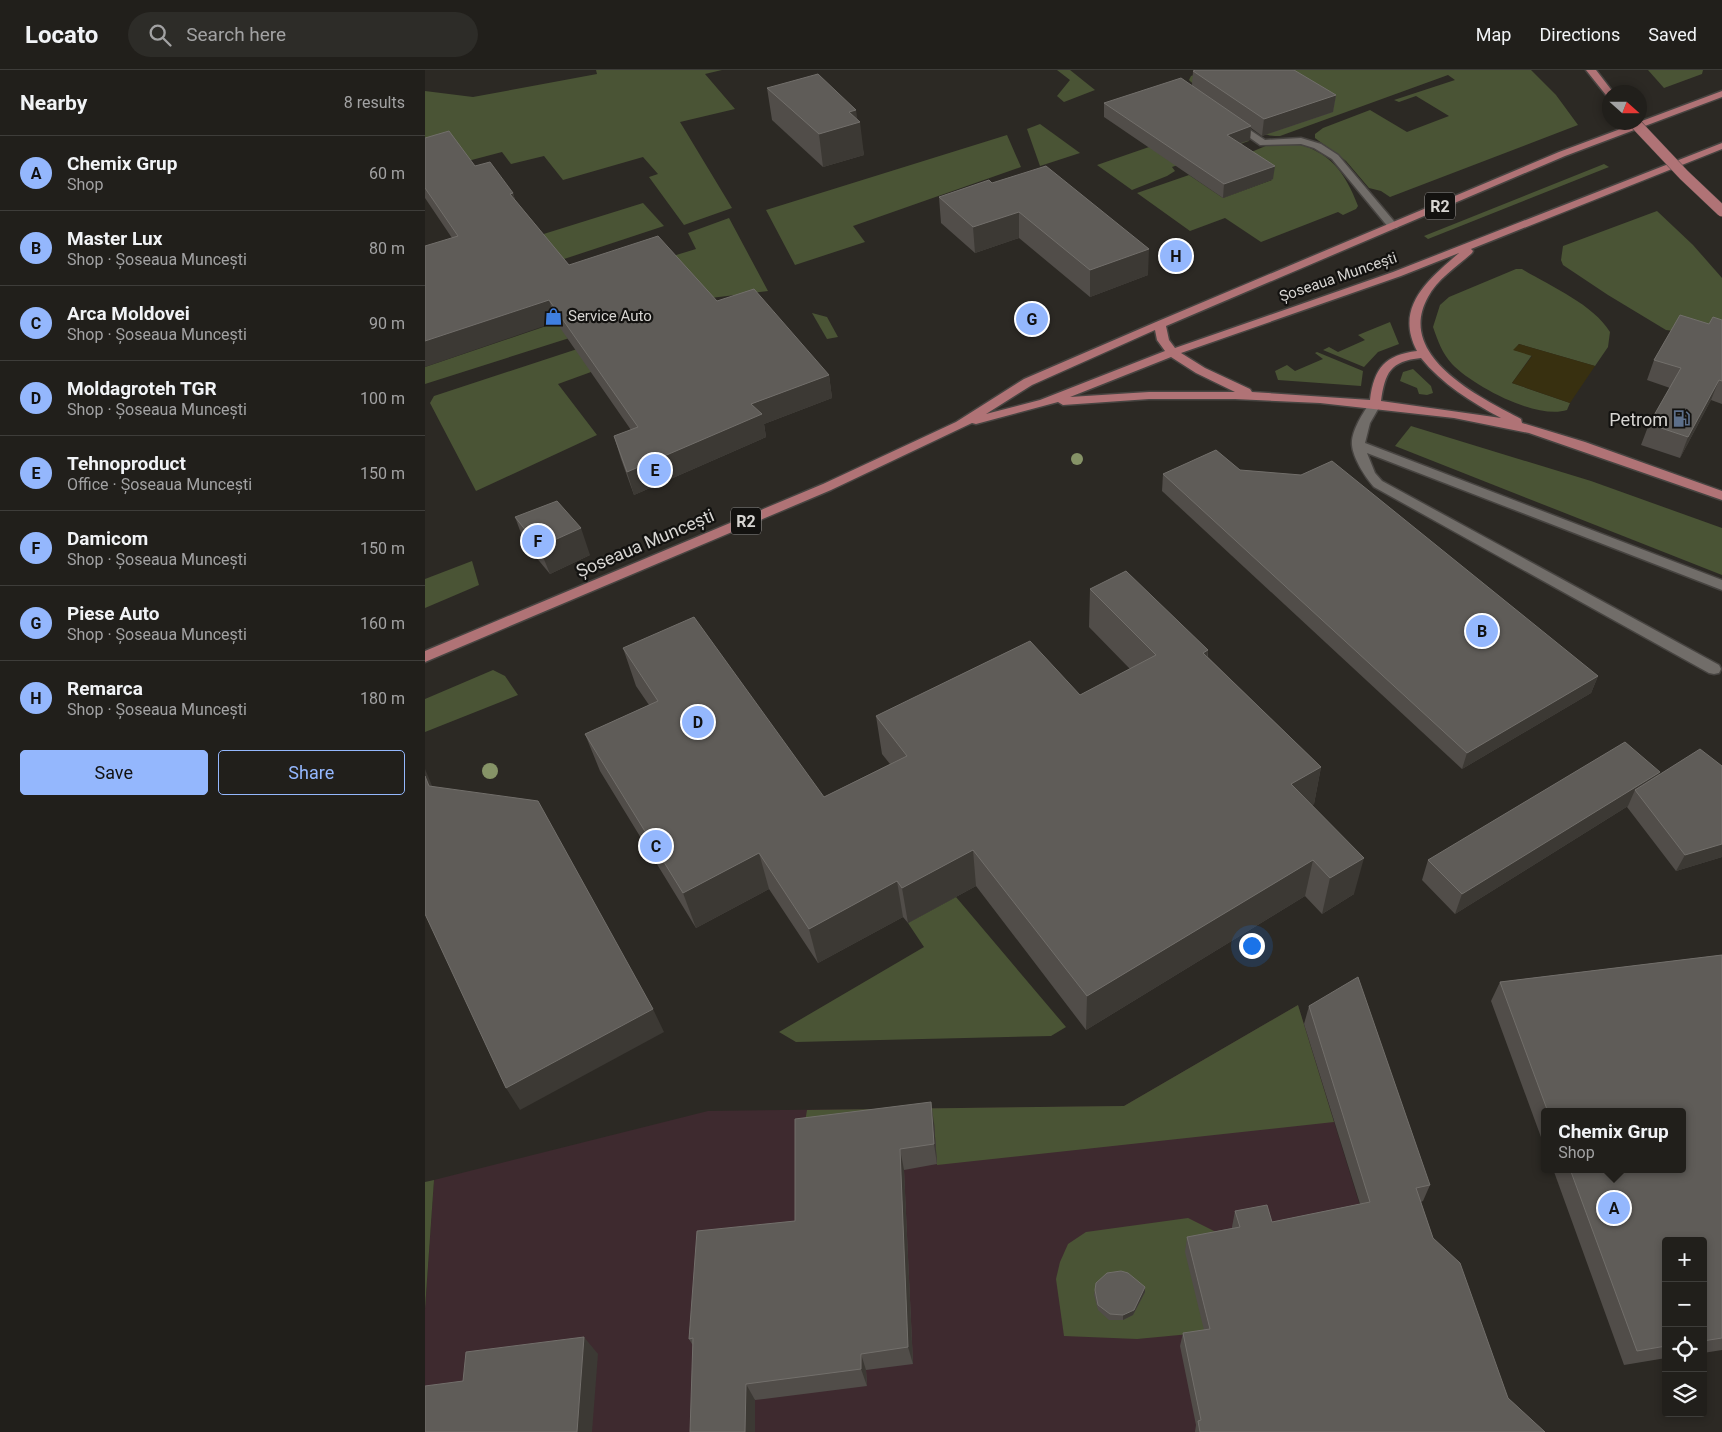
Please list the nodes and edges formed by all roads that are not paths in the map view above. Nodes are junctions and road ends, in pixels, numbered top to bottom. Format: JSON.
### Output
{"nodes":[{"id":1,"x":1591,"y":70,"type":"edge"},
{"id":2,"x":1603,"y":85,"type":"edge"},
{"id":3,"x":1722,"y":94,"type":"edge"},
{"id":4,"x":1226,"y":117,"type":"edge"},
{"id":5,"x":1642,"y":130,"type":"edge"},
{"id":6,"x":1722,"y":146,"type":"edge"},
{"id":7,"x":1722,"y":211,"type":"edge"},
{"id":8,"x":1393,"y":226,"type":"junction"},
{"id":9,"x":1472,"y":246,"type":"junction"},
{"id":10,"x":1160,"y":324,"type":"junction"},
{"id":11,"x":1173,"y":352,"type":"junction"},
{"id":12,"x":1423,"y":354,"type":"junction"},
{"id":13,"x":1257,"y":396,"type":"junction"},
{"id":14,"x":1043,"y":403,"type":"junction"},
{"id":15,"x":1375,"y":404,"type":"junction"},
{"id":16,"x":960,"y":424,"type":"junction"},
{"id":17,"x":1532,"y":430,"type":"junction"},
{"id":18,"x":1358,"y":445,"type":"junction"},
{"id":19,"x":1722,"y":496,"type":"edge"},
{"id":20,"x":1722,"y":585,"type":"edge"},
{"id":21,"x":425,"y":656,"type":"edge"},
{"id":22,"x":1714,"y":669,"type":"dead end"}],
"edges":[{"from":1,"to":2,"type":"main road"},
{"from":3,"to":8,"type":"main road","name":"Șoseaua Muncești","number":"R2"},
{"from":4,"to":8,"type":"lane","name":"Șoseaua Muncești"},
{"from":5,"to":7,"type":"main road","bridge":true},
{"from":6,"to":9,"type":"main road","name":"Șoseaua Muncești","number":"R2"},
{"from":8,"to":10,"type":"main road","name":"Șoseaua Muncești","number":"R2"},
{"from":9,"to":11,"type":"main road","name":"Șoseaua Muncești","number":"R2"},
{"from":9,"to":12,"type":"main road"},
{"from":10,"to":11,"type":"main road"},
{"from":10,"to":16,"type":"main road","name":"Șoseaua Muncești","number":"R2"},
{"from":11,"to":13,"type":"main road"},
{"from":11,"to":14,"type":"main road","name":"Șoseaua Muncești","number":"R2"},
{"from":12,"to":15,"type":"main road"},
{"from":12,"to":17,"type":"main road"},
{"from":13,"to":14,"type":"main road"},
{"from":13,"to":15,"type":"main road"},
{"from":14,"to":16,"type":"main road","name":"Șoseaua Muncești","number":"R2"},
{"from":15,"to":17,"type":"main road"},
{"from":15,"to":18,"type":"lane"},
{"from":16,"to":21,"type":"main road","name":"Șoseaua Muncești","number":"R2"},
{"from":17,"to":19,"type":"main road"},
{"from":18,"to":20,"type":"lane"},
{"from":18,"to":22,"type":"lane"}]}
